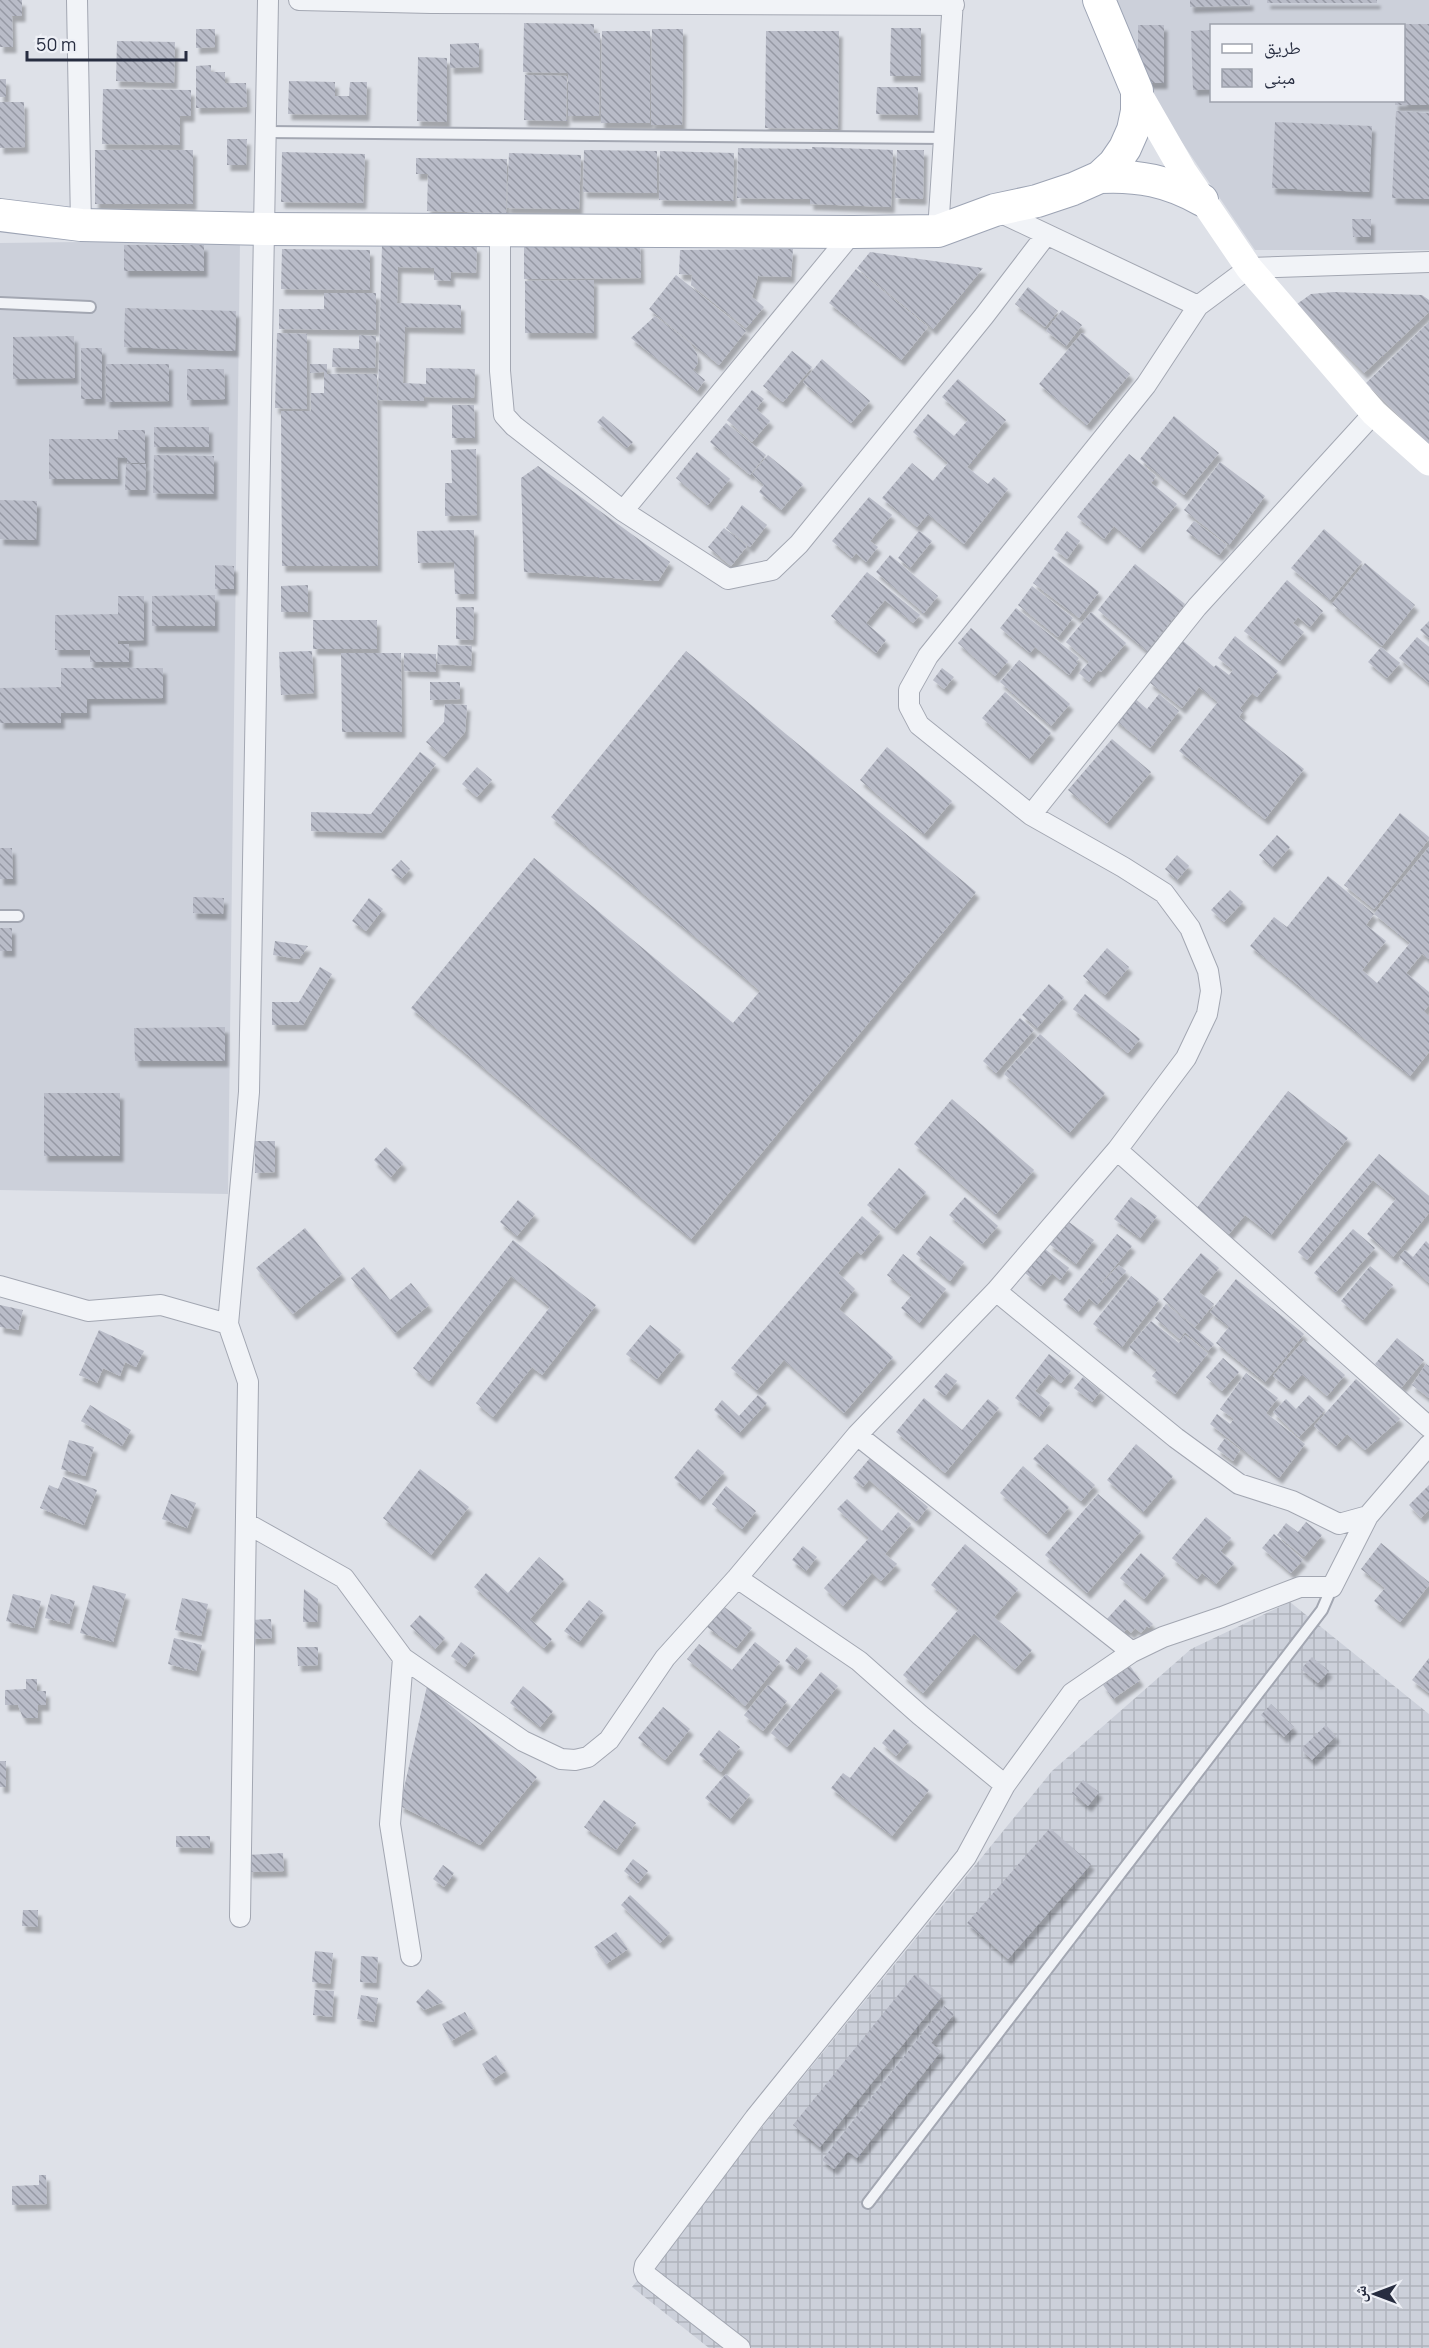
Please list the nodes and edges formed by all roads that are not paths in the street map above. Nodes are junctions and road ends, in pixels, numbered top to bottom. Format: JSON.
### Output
{"nodes":[{"id":1,"x":77,"y":0,"type":"edge"},
{"id":2,"x":268,"y":0,"type":"edge"},
{"id":3,"x":300,"y":0,"type":"edge"},
{"id":4,"x":1099,"y":0,"type":"edge"},
{"id":5,"x":431,"y":2,"type":"edge"},
{"id":6,"x":953,"y":3,"type":"edge"},
{"id":7,"x":1137,"y":91,"type":"junction"},
{"id":8,"x":267,"y":132,"type":"junction"},
{"id":9,"x":944,"y":138,"type":"junction"},
{"id":10,"x":1100,"y":177,"type":"junction"},
{"id":11,"x":1202,"y":200,"type":"junction"},
{"id":12,"x":995,"y":210,"type":"junction"},
{"id":13,"x":0,"y":216,"type":"edge"},
{"id":14,"x":81,"y":225,"type":"junction"},
{"id":15,"x":265,"y":230,"type":"junction"},
{"id":16,"x":500,"y":230,"type":"junction"},
{"id":17,"x":938,"y":231,"type":"junction"},
{"id":18,"x":853,"y":232,"type":"junction"},
{"id":19,"x":1046,"y":235,"type":"junction"},
{"id":20,"x":1429,"y":262,"type":"edge"},
{"id":21,"x":1249,"y":268,"type":"junction"},
{"id":22,"x":0,"y":303,"type":"edge"},
{"id":23,"x":1198,"y":306,"type":"junction"},
{"id":24,"x":90,"y":307,"type":"dead end"},
{"id":25,"x":1374,"y":413,"type":"junction"},
{"id":26,"x":1429,"y":462,"type":"edge"},
{"id":27,"x":624,"y":511,"type":"junction"},
{"id":28,"x":1031,"y":815,"type":"junction"},
{"id":29,"x":0,"y":916,"type":"edge"},
{"id":30,"x":18,"y":916,"type":"dead end"},
{"id":31,"x":1117,"y":1150,"type":"junction"},
{"id":32,"x":0,"y":1286,"type":"edge"},
{"id":33,"x":996,"y":1291,"type":"junction"},
{"id":34,"x":228,"y":1324,"type":"junction"},
{"id":35,"x":1429,"y":1427,"type":"edge"},
{"id":36,"x":857,"y":1436,"type":"junction"},
{"id":37,"x":1429,"y":1445,"type":"edge"},
{"id":38,"x":1368,"y":1516,"type":"junction"},
{"id":39,"x":246,"y":1523,"type":"junction"},
{"id":40,"x":737,"y":1578,"type":"junction"},
{"id":41,"x":1332,"y":1587,"type":"junction"},
{"id":42,"x":1132,"y":1652,"type":"junction"},
{"id":43,"x":403,"y":1658,"type":"junction"},
{"id":44,"x":1005,"y":1785,"type":"junction"},
{"id":45,"x":240,"y":1917,"type":"dead end"},
{"id":46,"x":411,"y":1956,"type":"dead end"},
{"id":47,"x":868,"y":2203,"type":"dead end"},
{"id":48,"x":740,"y":2348,"type":"edge"}],
"edges":[{"from":1,"to":14,"type":"street"},
{"from":2,"to":8,"type":"street"},
{"from":3,"to":5,"type":"street"},
{"from":4,"to":7,"type":"main road"},
{"from":5,"to":6,"type":"street"},
{"from":6,"to":9,"type":"street"},
{"from":7,"to":10,"type":"main road"},
{"from":7,"to":11,"type":"street"},
{"from":8,"to":9,"type":"lane"},
{"from":8,"to":15,"type":"street"},
{"from":9,"to":17,"type":"street"},
{"from":10,"to":11,"type":"main road"},
{"from":10,"to":12,"type":"main road"},
{"from":11,"to":21,"type":"street"},
{"from":12,"to":17,"type":"main road"},
{"from":12,"to":19,"type":"street"},
{"from":13,"to":14,"type":"main road"},
{"from":14,"to":15,"type":"main road"},
{"from":15,"to":16,"type":"main road"},
{"from":15,"to":34,"type":"street"},
{"from":16,"to":18,"type":"main road"},
{"from":16,"to":27,"type":"street"},
{"from":17,"to":18,"type":"main road"},
{"from":18,"to":27,"type":"street"},
{"from":19,"to":23,"type":"street"},
{"from":19,"to":27,"type":"street"},
{"from":20,"to":21,"type":"street"},
{"from":21,"to":23,"type":"street"},
{"from":21,"to":25,"type":"street"},
{"from":22,"to":24,"type":"lane"},
{"from":23,"to":28,"type":"street"},
{"from":25,"to":26,"type":"street"},
{"from":25,"to":28,"type":"street"},
{"from":28,"to":31,"type":"street"},
{"from":29,"to":30,"type":"lane"},
{"from":31,"to":33,"type":"street"},
{"from":31,"to":35,"type":"street"},
{"from":32,"to":34,"type":"street"},
{"from":33,"to":36,"type":"street"},
{"from":33,"to":38,"type":"street"},
{"from":34,"to":39,"type":"street"},
{"from":36,"to":40,"type":"street"},
{"from":36,"to":42,"type":"street"},
{"from":37,"to":38,"type":"street"},
{"from":38,"to":41,"type":"street"},
{"from":39,"to":43,"type":"street"},
{"from":39,"to":45,"type":"street"},
{"from":40,"to":43,"type":"street"},
{"from":40,"to":44,"type":"street"},
{"from":41,"to":42,"type":"street"},
{"from":41,"to":47,"type":"lane"},
{"from":42,"to":44,"type":"street"},
{"from":43,"to":46,"type":"street"},
{"from":44,"to":48,"type":"street"}]}
